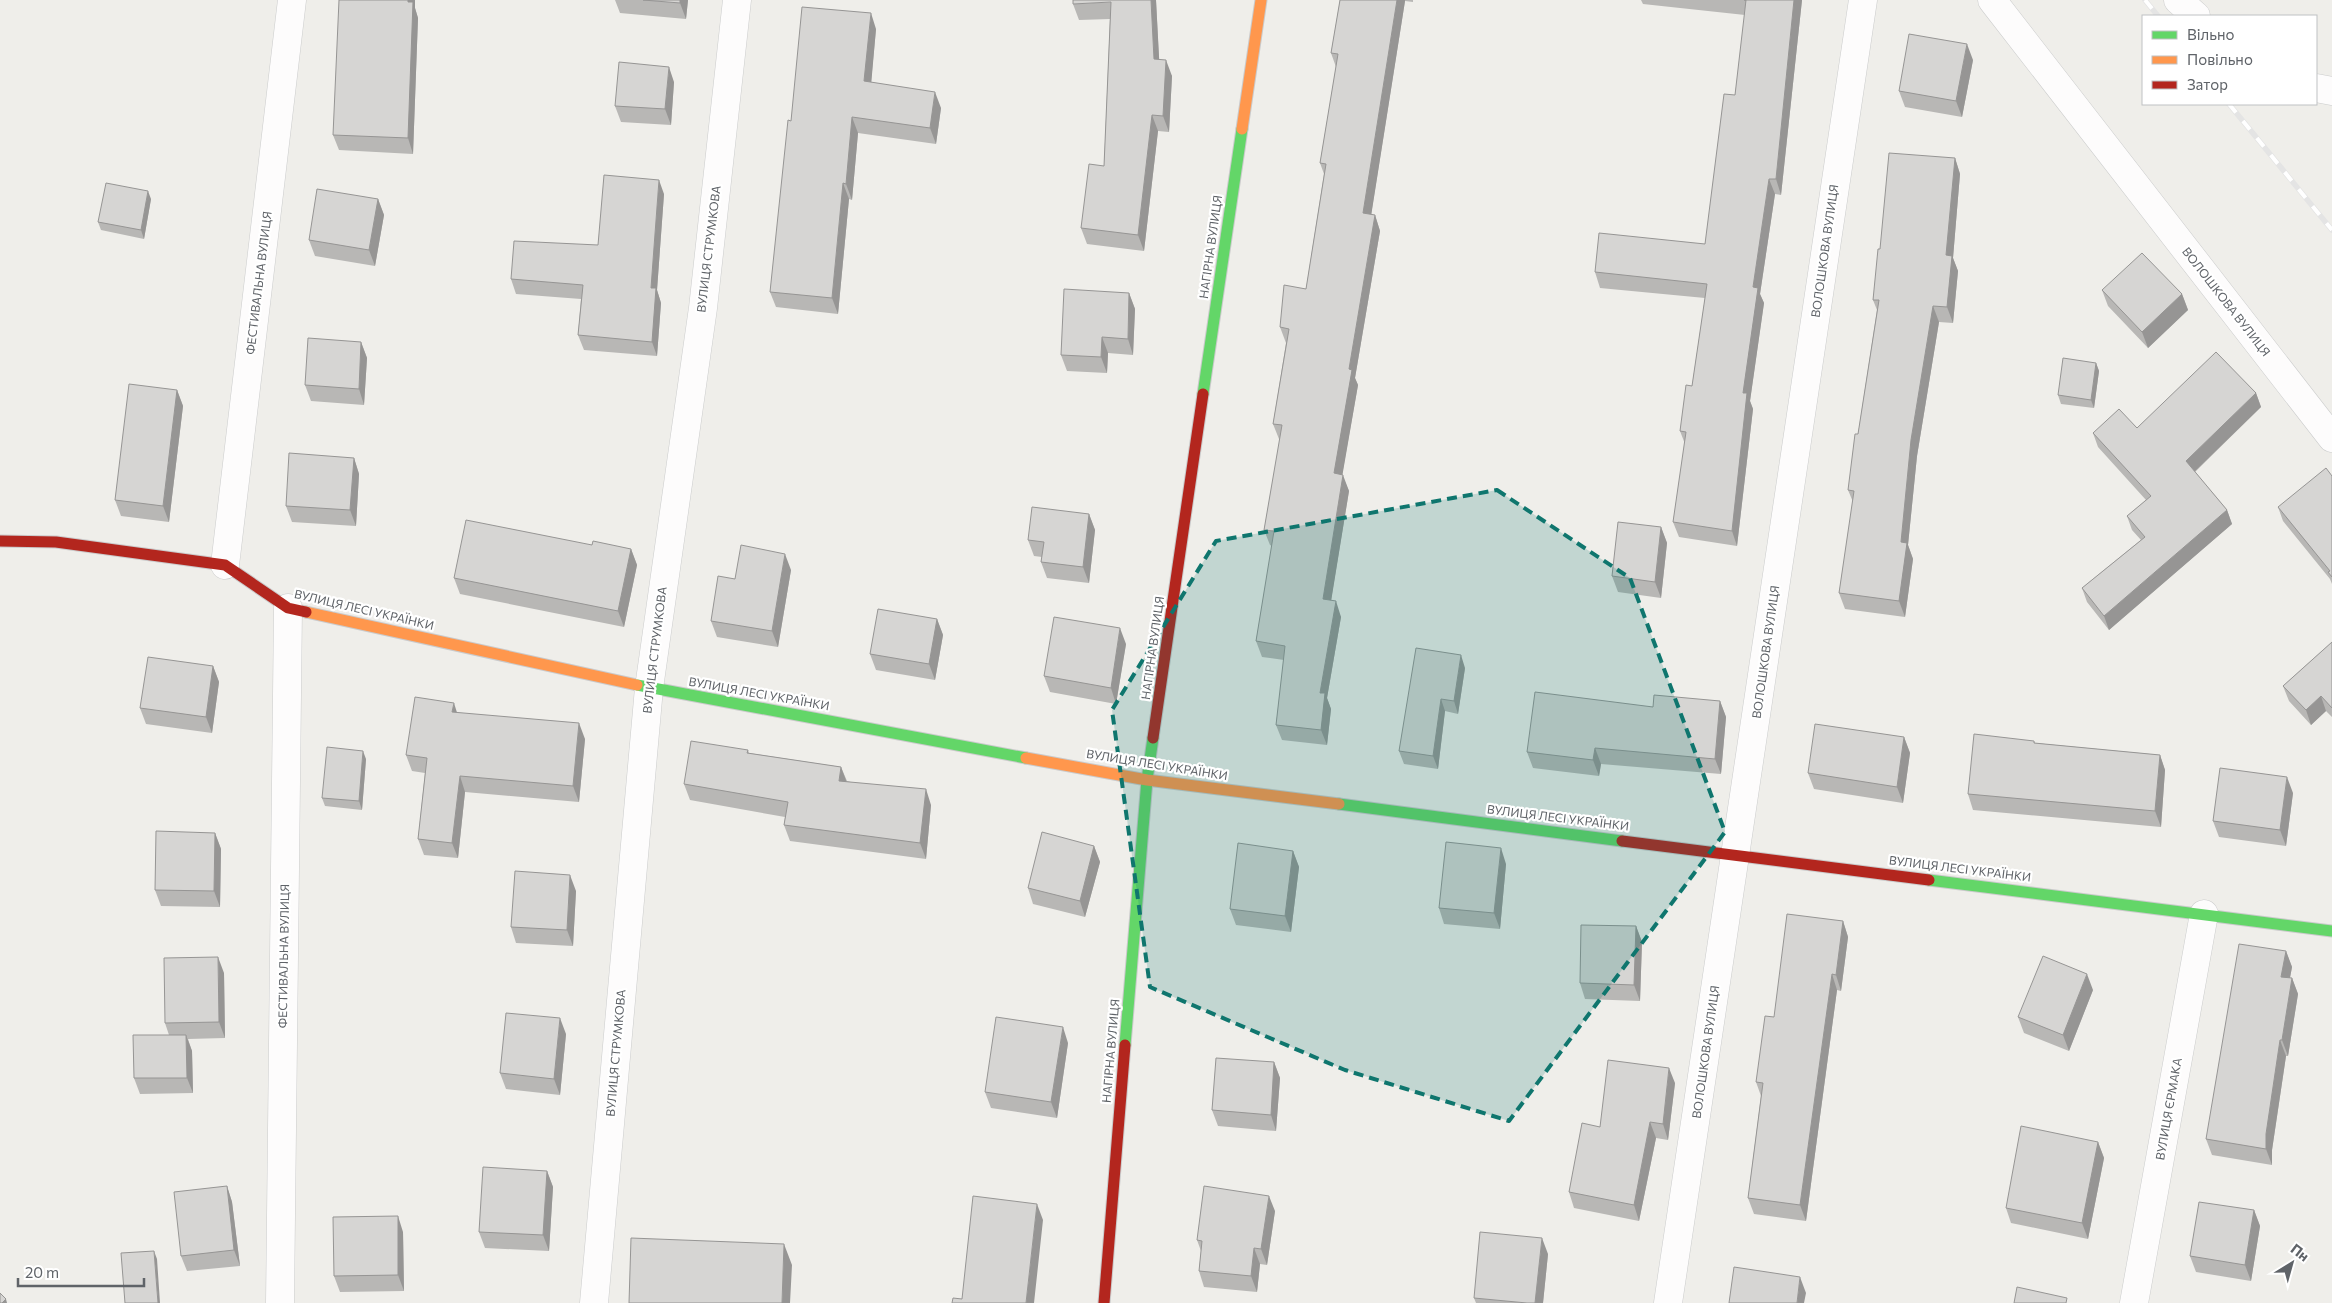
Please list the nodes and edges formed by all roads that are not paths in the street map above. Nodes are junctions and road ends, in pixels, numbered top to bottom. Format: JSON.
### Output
{"nodes":[{"id":1,"x":292,"y":0,"type":"edge"},
{"id":2,"x":737,"y":0,"type":"edge"},
{"id":3,"x":1261,"y":0,"type":"edge"},
{"id":4,"x":1863,"y":0,"type":"edge"},
{"id":5,"x":1992,"y":0,"type":"edge"},
{"id":6,"x":2178,"y":0,"type":"edge"},
{"id":7,"x":2195,"y":15,"type":"edge"},
{"id":8,"x":2317,"y":88,"type":"edge"},
{"id":9,"x":2332,"y":91,"type":"edge"},
{"id":10,"x":2332,"y":438,"type":"edge"},
{"id":11,"x":0,"y":541,"type":"edge"},
{"id":12,"x":225,"y":565,"type":"junction"},
{"id":13,"x":288,"y":608,"type":"junction"},
{"id":14,"x":649,"y":688,"type":"junction"},
{"id":15,"x":1148,"y":780,"type":"junction"},
{"id":16,"x":1735,"y":855,"type":"junction"},
{"id":17,"x":2204,"y":914,"type":"junction"},
{"id":18,"x":2332,"y":931,"type":"edge"},
{"id":19,"x":280,"y":1303,"type":"edge"},
{"id":20,"x":594,"y":1303,"type":"edge"},
{"id":21,"x":1104,"y":1303,"type":"edge"},
{"id":22,"x":1668,"y":1303,"type":"edge"},
{"id":23,"x":2134,"y":1303,"type":"edge"}],
"edges":[{"from":1,"to":12,"type":"street","name":"ФЕСТИВАЛЬНА ВУЛИЦЯ"},
{"from":2,"to":14,"type":"street","name":"ВУЛИЦЯ СТРУМКОВА"},
{"from":3,"to":15,"type":"street","name":"НАГІРНА ВУЛИЦЯ"},
{"from":4,"to":16,"type":"street","name":"ВОЛОШКОВА ВУЛИЦЯ"},
{"from":5,"to":10,"type":"street","name":"ВОЛОШКОВА ВУЛИЦЯ"},
{"from":6,"to":7,"type":"street"},
{"from":8,"to":9,"type":"street"},
{"from":11,"to":12,"type":"street","name":"ВУЛИЦЯ ЛЕСІ УКРАЇНКИ"},
{"from":12,"to":13,"type":"street","name":"ВУЛИЦЯ ЛЕСІ УКРАЇНКИ"},
{"from":13,"to":14,"type":"street","name":"ВУЛИЦЯ ЛЕСІ УКРАЇНКИ"},
{"from":13,"to":19,"type":"street","name":"ФЕСТИВАЛЬНА ВУЛИЦЯ"},
{"from":14,"to":15,"type":"street","name":"ВУЛИЦЯ ЛЕСІ УКРАЇНКИ"},
{"from":14,"to":20,"type":"street","name":"ВУЛИЦЯ СТРУМКОВА"},
{"from":15,"to":16,"type":"street","name":"ВУЛИЦЯ ЛЕСІ УКРАЇНКИ"},
{"from":15,"to":21,"type":"street","name":"НАГІРНА ВУЛИЦЯ"},
{"from":16,"to":17,"type":"street","name":"ВУЛИЦЯ ЛЕСІ УКРАЇНКИ"},
{"from":16,"to":22,"type":"street","name":"ВОЛОШКОВА ВУЛИЦЯ"},
{"from":17,"to":18,"type":"street","name":"ВУЛИЦЯ ЛЕСІ УКРАЇНКИ"},
{"from":17,"to":23,"type":"street","name":"ВУЛИЦЯ ЄРМАКА"}]}
